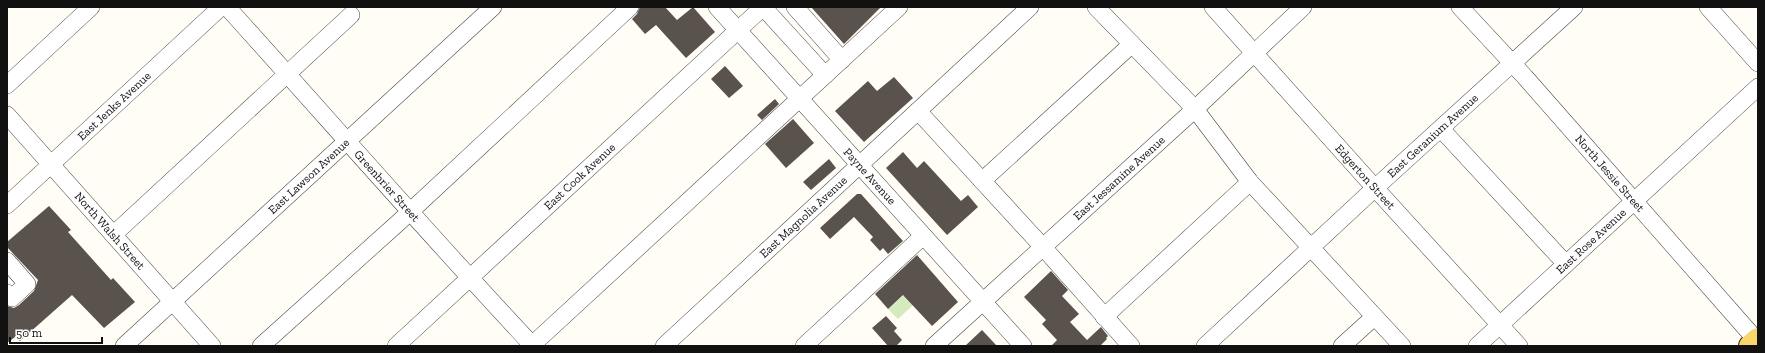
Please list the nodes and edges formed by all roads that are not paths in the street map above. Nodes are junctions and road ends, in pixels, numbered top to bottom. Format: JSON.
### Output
{"nodes":[{"id":1,"x":90,"y":7,"type":"edge"},
{"id":2,"x":221,"y":7,"type":"edge"},
{"id":3,"x":227,"y":7,"type":"edge"},
{"id":4,"x":493,"y":7,"type":"edge"},
{"id":5,"x":630,"y":7,"type":"edge"},
{"id":6,"x":717,"y":7,"type":"edge"},
{"id":7,"x":763,"y":7,"type":"edge"},
{"id":8,"x":795,"y":7,"type":"edge"},
{"id":9,"x":899,"y":7,"type":"edge"},
{"id":10,"x":1030,"y":7,"type":"edge"},
{"id":11,"x":1096,"y":7,"type":"edge"},
{"id":12,"x":1213,"y":7,"type":"edge"},
{"id":13,"x":1303,"y":7,"type":"edge"},
{"id":14,"x":1460,"y":7,"type":"edge"},
{"id":15,"x":1574,"y":7,"type":"edge"},
{"id":16,"x":1708,"y":7,"type":"edge"},
{"id":17,"x":351,"y":15,"type":"dead end"},
{"id":18,"x":738,"y":30,"type":"junction"},
{"id":19,"x":1132,"y":44,"type":"junction"},
{"id":20,"x":1254,"y":53,"type":"junction"},
{"id":21,"x":842,"y":60,"type":"junction"},
{"id":22,"x":1512,"y":63,"type":"junction"},
{"id":23,"x":1758,"y":63,"type":"edge"},
{"id":24,"x":288,"y":74,"type":"junction"},
{"id":25,"x":826,"y":75,"type":"junction"},
{"id":26,"x":7,"y":85,"type":"edge"},
{"id":27,"x":1758,"y":87,"type":"edge"},
{"id":28,"x":799,"y":99,"type":"junction"},
{"id":29,"x":1195,"y":109,"type":"junction"},
{"id":30,"x":918,"y":111,"type":"junction"},
{"id":31,"x":7,"y":116,"type":"edge"},
{"id":32,"x":1441,"y":129,"type":"junction"},
{"id":33,"x":347,"y":141,"type":"junction"},
{"id":34,"x":51,"y":164,"type":"junction"},
{"id":35,"x":859,"y":165,"type":"junction"},
{"id":36,"x":982,"y":181,"type":"junction"},
{"id":37,"x":1250,"y":182,"type":"junction"},
{"id":38,"x":1374,"y":188,"type":"junction"},
{"id":39,"x":1635,"y":200,"type":"junction"},
{"id":40,"x":7,"y":205,"type":"edge"},
{"id":41,"x":411,"y":211,"type":"junction"},
{"id":42,"x":113,"y":234,"type":"junction"},
{"id":43,"x":923,"y":236,"type":"junction"},
{"id":44,"x":1042,"y":246,"type":"junction"},
{"id":45,"x":1311,"y":247,"type":"junction"},
{"id":46,"x":7,"y":261,"type":"edge"},
{"id":47,"x":1566,"y":264,"type":"junction"},
{"id":48,"x":469,"y":278,"type":"junction"},
{"id":49,"x":9,"y":296,"type":"edge"},
{"id":50,"x":982,"y":301,"type":"junction"},
{"id":51,"x":173,"y":302,"type":"junction"},
{"id":52,"x":1104,"y":317,"type":"junction"},
{"id":53,"x":1374,"y":317,"type":"junction"},
{"id":54,"x":1500,"y":325,"type":"junction"},
{"id":55,"x":1756,"y":342,"type":"edge"},
{"id":56,"x":124,"y":346,"type":"edge"},
{"id":57,"x":212,"y":346,"type":"edge"},
{"id":58,"x":261,"y":346,"type":"edge"},
{"id":59,"x":396,"y":346,"type":"edge"},
{"id":60,"x":532,"y":346,"type":"edge"},
{"id":61,"x":664,"y":346,"type":"edge"},
{"id":62,"x":804,"y":346,"type":"edge"},
{"id":63,"x":934,"y":346,"type":"edge"},
{"id":64,"x":1023,"y":346,"type":"edge"},
{"id":65,"x":1131,"y":346,"type":"edge"},
{"id":66,"x":1204,"y":346,"type":"edge"},
{"id":67,"x":1342,"y":346,"type":"edge"},
{"id":68,"x":1402,"y":346,"type":"edge"},
{"id":69,"x":1477,"y":346,"type":"edge"},
{"id":70,"x":1519,"y":346,"type":"edge"}],
"edges":[{"from":1,"to":26,"type":"street"},
{"from":2,"to":34,"type":"street","name":"East Jenks Avenue"},
{"from":3,"to":24,"type":"street","name":"Greenbrier Street"},
{"from":4,"to":33,"type":"street","name":"East Lawson Avenue"},
{"from":5,"to":41,"type":"street"},
{"from":6,"to":18,"type":"street","name":"Payne Avenue"},
{"from":7,"to":18,"type":"street","name":"East Cook Avenue"},
{"from":7,"to":25,"type":"street"},
{"from":8,"to":21,"type":"street"},
{"from":9,"to":21,"type":"street"},
{"from":10,"to":30,"type":"street","name":"East Magnolia Avenue"},
{"from":11,"to":19,"type":"street"},
{"from":12,"to":20,"type":"street","name":"Edgerton Street"},
{"from":13,"to":20,"type":"street","name":"East Jessamine Avenue"},
{"from":14,"to":22,"type":"street","name":"North Jessie Street"},
{"from":15,"to":22,"type":"street","name":"East Geranium Avenue"},
{"from":16,"to":23,"type":"street"},
{"from":17,"to":24,"type":"street"},
{"from":18,"to":28,"type":"street","name":"Payne Avenue"},
{"from":18,"to":48,"type":"street","name":"East Cook Avenue"},
{"from":19,"to":29,"type":"street"},
{"from":19,"to":36,"type":"street"},
{"from":20,"to":29,"type":"street","name":"East Jessamine Avenue"},
{"from":20,"to":38,"type":"street","name":"Edgerton Street"},
{"from":21,"to":25,"type":"street"},
{"from":22,"to":32,"type":"street","name":"East Geranium Avenue"},
{"from":22,"to":39,"type":"street","name":"North Jessie Street"},
{"from":24,"to":33,"type":"street","name":"Greenbrier Street"},
{"from":24,"to":42,"type":"street"},
{"from":25,"to":28,"type":"street"},
{"from":27,"to":39,"type":"street","name":"East Rose Avenue"},
{"from":28,"to":35,"type":"street","name":"Payne Avenue"},
{"from":28,"to":60,"type":"street"},
{"from":29,"to":37,"type":"street"},
{"from":29,"to":44,"type":"street","name":"East Jessamine Avenue"},
{"from":30,"to":35,"type":"street","name":"East Magnolia Avenue"},
{"from":30,"to":36,"type":"street"},
{"from":31,"to":34,"type":"street","name":"North Walsh Street"},
{"from":32,"to":38,"type":"street","name":"East Geranium Avenue"},
{"from":32,"to":47,"type":"street"},
{"from":33,"to":41,"type":"street","name":"Greenbrier Street"},
{"from":33,"to":51,"type":"street","name":"East Lawson Avenue"},
{"from":34,"to":40,"type":"street","name":"East Jenks Avenue"},
{"from":34,"to":42,"type":"street","name":"North Walsh Street"},
{"from":35,"to":43,"type":"street","name":"Payne Avenue"},
{"from":35,"to":61,"type":"street","name":"East Magnolia Avenue"},
{"from":36,"to":44,"type":"street"},
{"from":37,"to":45,"type":"street"},
{"from":37,"to":52,"type":"street"},
{"from":38,"to":45,"type":"street","name":"East Geranium Avenue"},
{"from":38,"to":54,"type":"street","name":"Edgerton Street"},
{"from":39,"to":47,"type":"street","name":"East Rose Avenue"},
{"from":39,"to":55,"type":"street","name":"North Jessie Street"},
{"from":41,"to":48,"type":"street","name":"Greenbrier Street"},
{"from":41,"to":58,"type":"street"},
{"from":42,"to":51,"type":"street","name":"North Walsh Street"},
{"from":43,"to":50,"type":"street","name":"Payne Avenue"},
{"from":43,"to":62,"type":"street"},
{"from":44,"to":50,"type":"street","name":"East Jessamine Avenue"},
{"from":44,"to":52,"type":"street"},
{"from":45,"to":53,"type":"street"},
{"from":45,"to":66,"type":"street","name":"East Geranium Avenue"},
{"from":46,"to":49,"type":"street"},
{"from":47,"to":54,"type":"street","name":"East Rose Avenue"},
{"from":48,"to":59,"type":"street","name":"East Cook Avenue"},
{"from":48,"to":60,"type":"street","name":"Greenbrier Street"},
{"from":50,"to":63,"type":"street","name":"East Jessamine Avenue"},
{"from":50,"to":64,"type":"street","name":"Payne Avenue"},
{"from":51,"to":56,"type":"street","name":"East Lawson Avenue"},
{"from":51,"to":57,"type":"street","name":"North Walsh Street"},
{"from":52,"to":65,"type":"street"},
{"from":53,"to":67,"type":"street"},
{"from":53,"to":68,"type":"street"},
{"from":54,"to":69,"type":"street","name":"East Rose Avenue"},
{"from":54,"to":70,"type":"street","name":"Edgerton Street"}]}
